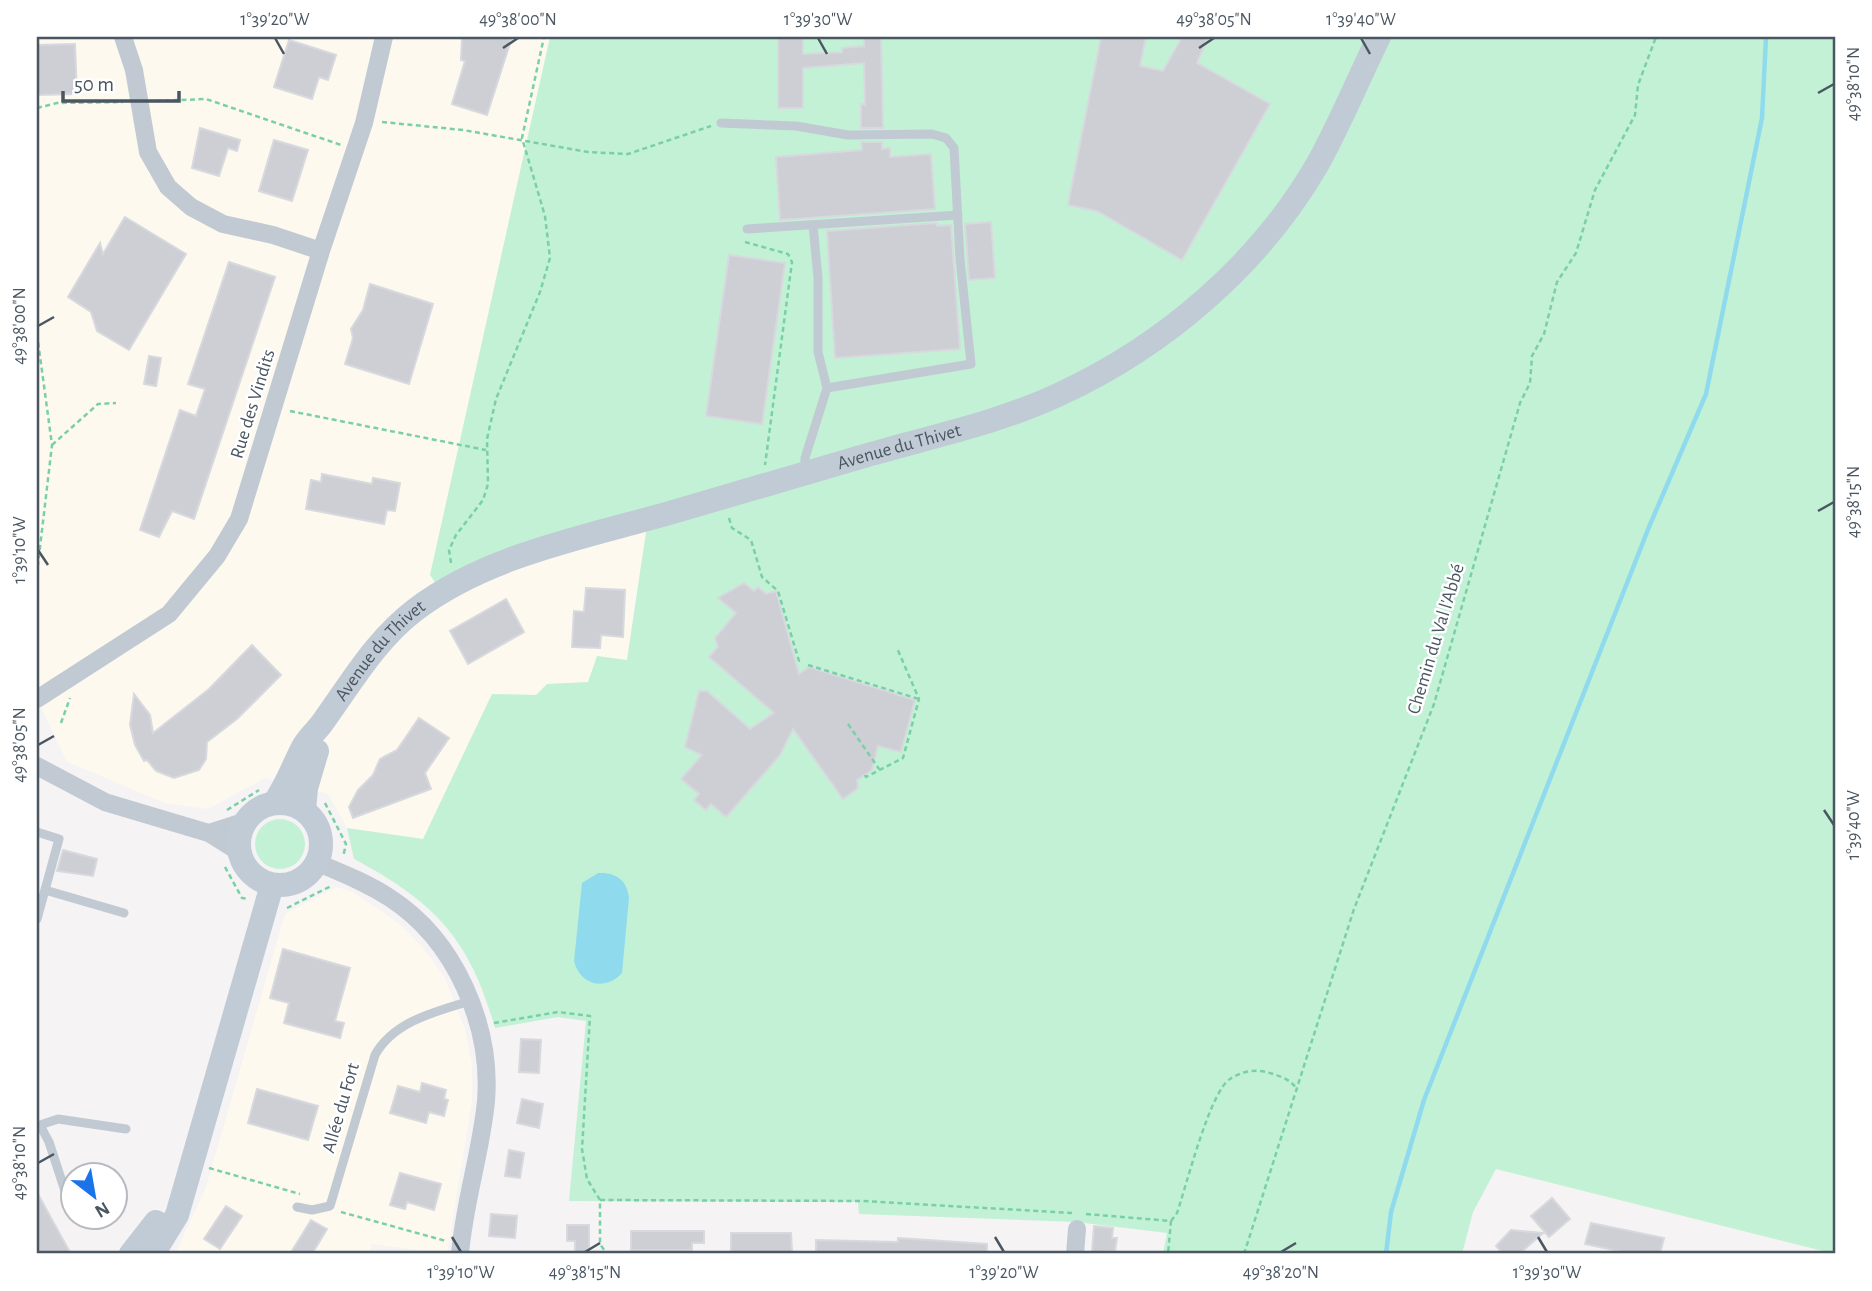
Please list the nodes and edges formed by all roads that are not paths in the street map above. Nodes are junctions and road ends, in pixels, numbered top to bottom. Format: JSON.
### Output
{"nodes":[{"id":1,"x":123,"y":37,"type":"edge"},
{"id":2,"x":384,"y":37,"type":"edge"},
{"id":3,"x":1379,"y":37,"type":"edge"},
{"id":4,"x":721,"y":123,"type":"road end"},
{"id":5,"x":958,"y":215,"type":"junction"},
{"id":6,"x":813,"y":225,"type":"junction"},
{"id":7,"x":747,"y":229,"type":"road end"},
{"id":8,"x":321,"y":251,"type":"junction"},
{"id":9,"x":827,"y":388,"type":"junction"},
{"id":10,"x":806,"y":473,"type":"junction"},
{"id":11,"x":37,"y":699,"type":"edge"},
{"id":12,"x":323,"y":723,"type":"junction"},
{"id":13,"x":37,"y":766,"type":"edge"},
{"id":14,"x":274,"y":803,"type":"junction"},
{"id":15,"x":314,"y":805,"type":"junction"},
{"id":16,"x":246,"y":821,"type":"junction"},
{"id":17,"x":37,"y":832,"type":"edge"},
{"id":18,"x":209,"y":833,"type":"junction"},
{"id":19,"x":231,"y":857,"type":"junction"},
{"id":20,"x":327,"y":867,"type":"junction"},
{"id":21,"x":272,"y":885,"type":"junction"},
{"id":22,"x":45,"y":890,"type":"junction"},
{"id":23,"x":124,"y":913,"type":"dead end"},
{"id":24,"x":37,"y":919,"type":"edge"},
{"id":25,"x":470,"y":1001,"type":"junction"},
{"id":26,"x":38,"y":1126,"type":"edge"},
{"id":27,"x":126,"y":1129,"type":"dead end"},
{"id":28,"x":60,"y":1176,"type":"edge"},
{"id":29,"x":182,"y":1189,"type":"junction"},
{"id":30,"x":297,"y":1207,"type":"dead end"},
{"id":31,"x":1077,"y":1229,"type":"dead end"},
{"id":32,"x":131,"y":1254,"type":"edge"},
{"id":33,"x":153,"y":1254,"type":"edge"},
{"id":34,"x":460,"y":1254,"type":"edge"},
{"id":35,"x":1075,"y":1254,"type":"edge"}],
"edges":[{"from":1,"to":8,"type":"street"},
{"from":2,"to":8,"type":"street","name":"Rue des Vindits"},
{"from":3,"to":10,"type":"main road","name":"Avenue du Thivet"},
{"from":4,"to":5,"type":"lane"},
{"from":5,"to":6,"type":"lane"},
{"from":5,"to":9,"type":"lane"},
{"from":6,"to":7,"type":"lane"},
{"from":6,"to":9,"type":"lane"},
{"from":8,"to":11,"type":"street","name":"Rue des Vindits"},
{"from":9,"to":10,"type":"lane"},
{"from":10,"to":12,"type":"main road","name":"Avenue du Thivet"},
{"from":12,"to":14,"type":"main road","name":"Avenue du Thivet"},
{"from":12,"to":15,"type":"main road","name":"Avenue du Thivet"},
{"from":13,"to":18,"type":"street"},
{"from":14,"to":15,"type":"main road"},
{"from":14,"to":16,"type":"main road"},
{"from":15,"to":20,"type":"main road"},
{"from":16,"to":18,"type":"street"},
{"from":16,"to":19,"type":"main road"},
{"from":17,"to":22,"type":"lane"},
{"from":18,"to":19,"type":"street"},
{"from":19,"to":21,"type":"main road"},
{"from":20,"to":21,"type":"main road"},
{"from":20,"to":25,"type":"street"},
{"from":21,"to":29,"type":"main road"},
{"from":22,"to":23,"type":"lane"},
{"from":22,"to":24,"type":"lane"},
{"from":25,"to":30,"type":"lane","name":"Allée du Fort"},
{"from":25,"to":34,"type":"street"},
{"from":26,"to":27,"type":"lane"},
{"from":26,"to":28,"type":"lane"},
{"from":29,"to":32,"type":"main road"},
{"from":29,"to":33,"type":"main road"},
{"from":31,"to":35,"type":"street"}]}
